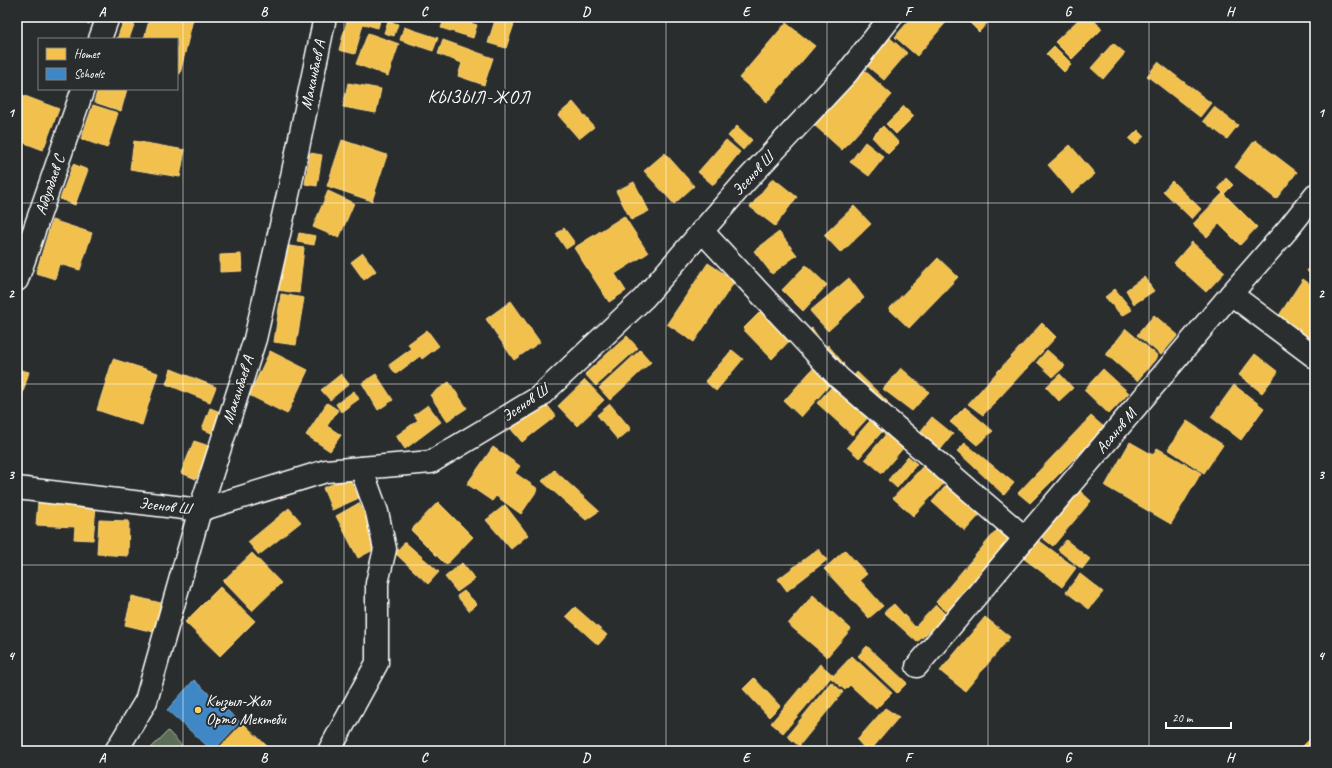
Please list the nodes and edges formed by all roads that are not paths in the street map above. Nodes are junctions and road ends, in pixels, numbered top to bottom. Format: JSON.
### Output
{"nodes":[{"id":1,"x":108,"y":17,"type":"edge"},
{"id":2,"x":325,"y":17,"type":"edge"},
{"id":3,"x":891,"y":17,"type":"edge"},
{"id":4,"x":100,"y":38,"type":"edge"},
{"id":5,"x":83,"y":90,"type":"edge"},
{"id":6,"x":1315,"y":195,"type":"edge"},
{"id":7,"x":702,"y":231,"type":"junction"},
{"id":8,"x":17,"y":280,"type":"edge"},
{"id":9,"x":1230,"y":294,"type":"junction"},
{"id":10,"x":1315,"y":357,"type":"edge"},
{"id":11,"x":361,"y":468,"type":"junction"},
{"id":12,"x":17,"y":488,"type":"edge"},
{"id":13,"x":200,"y":510,"type":"junction"},
{"id":14,"x":1025,"y":538,"type":"junction"},
{"id":15,"x":917,"y":666,"type":"dead end"},
{"id":16,"x":116,"y":751,"type":"edge"},
{"id":17,"x":329,"y":751,"type":"edge"}],
"edges":[{"from":1,"to":4,"type":"street"},
{"from":2,"to":13,"type":"street","name":"Маканбаев А"},
{"from":3,"to":7,"type":"street","name":"Эсенов Ш"},
{"from":5,"to":8,"type":"street","name":"Абдулдаев С"},
{"from":6,"to":9,"type":"street","name":"Асанов М"},
{"from":7,"to":11,"type":"street","name":"Эсенов Ш"},
{"from":7,"to":14,"type":"street"},
{"from":9,"to":10,"type":"street"},
{"from":9,"to":14,"type":"street","name":"Асанов М"},
{"from":11,"to":13,"type":"street","name":"Эсенов Ш"},
{"from":11,"to":17,"type":"street"},
{"from":12,"to":13,"type":"street","name":"Эсенов Ш"},
{"from":13,"to":16,"type":"street","name":"Маканбаев А"},
{"from":14,"to":15,"type":"street","name":"Асанов М"}]}
